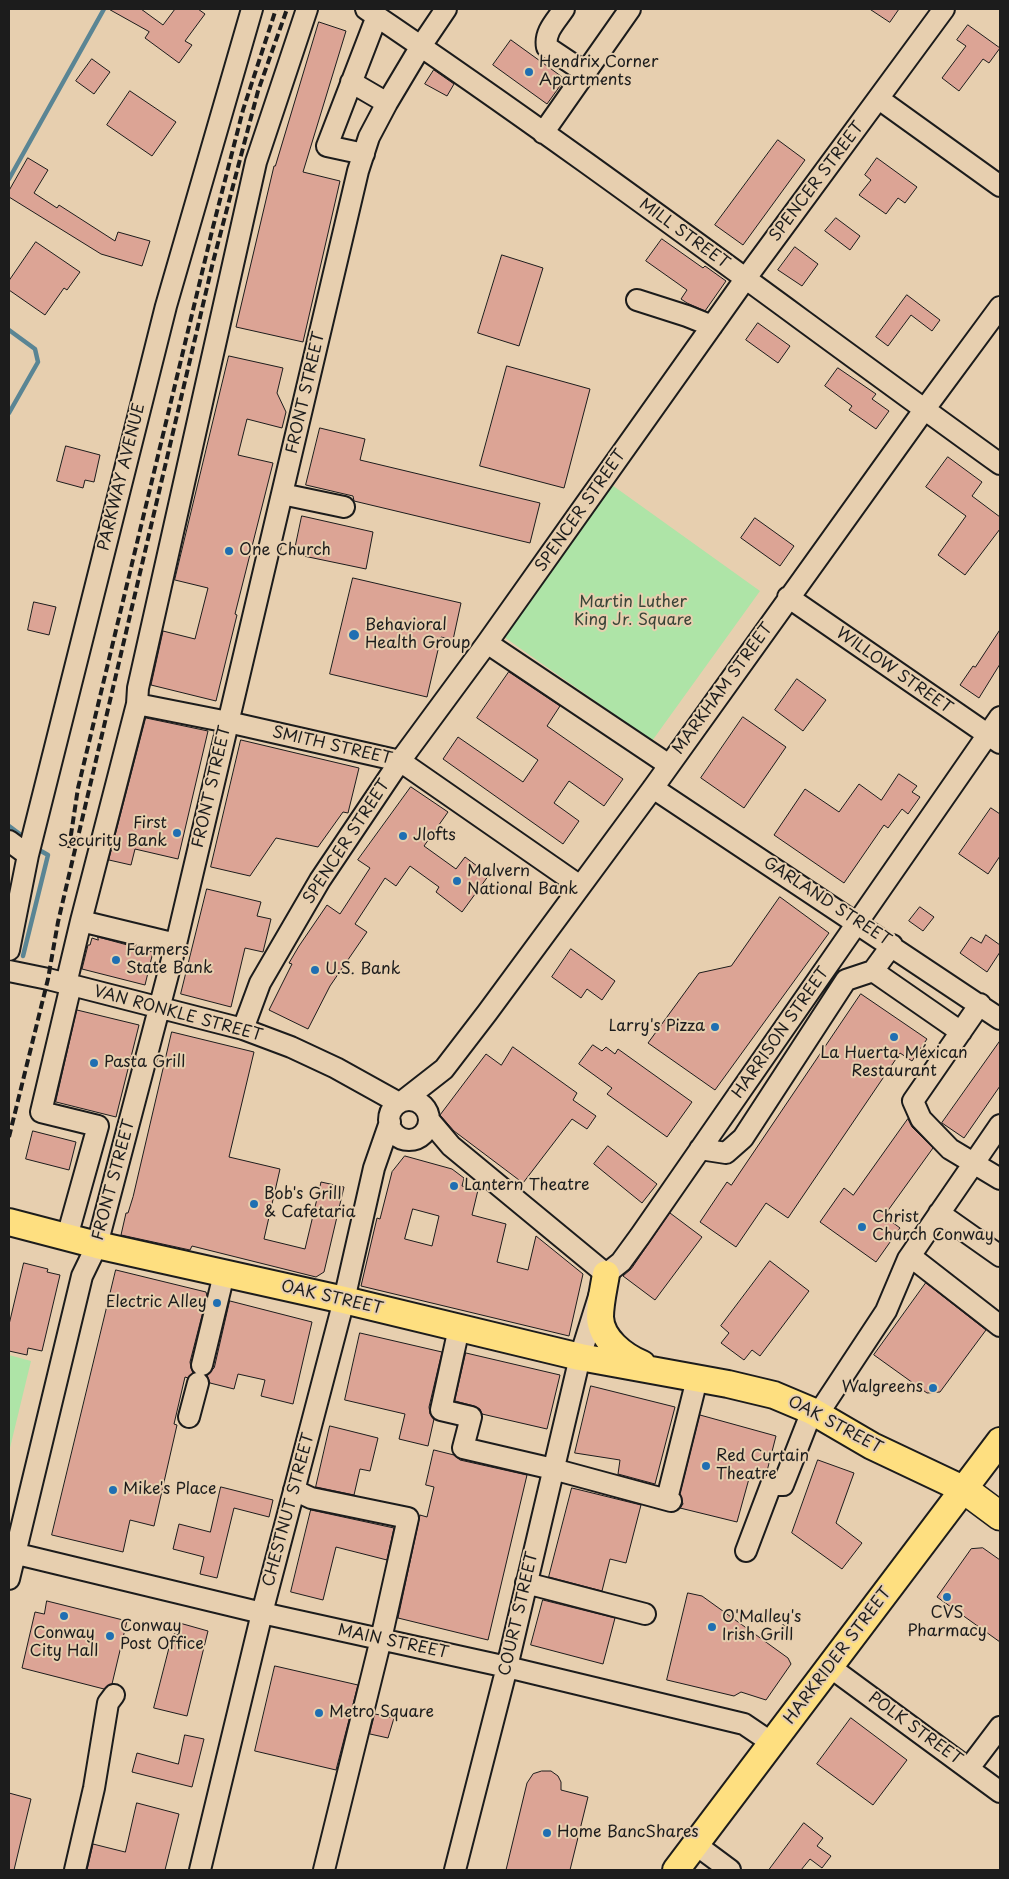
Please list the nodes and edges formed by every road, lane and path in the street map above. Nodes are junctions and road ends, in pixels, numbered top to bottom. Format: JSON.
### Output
{"nodes":[{"id":1,"x":252,"y":9,"type":"edge"},
{"id":2,"x":307,"y":9,"type":"edge"},
{"id":3,"x":446,"y":9,"type":"edge"},
{"id":4,"x":564,"y":9,"type":"edge"},
{"id":5,"x":630,"y":9,"type":"edge"},
{"id":6,"x":944,"y":9,"type":"edge"},
{"id":7,"x":371,"y":12,"type":"edge"},
{"id":8,"x":421,"y":46,"type":"junction"},
{"id":9,"x":586,"y":73,"type":"junction"},
{"id":10,"x":351,"y":82,"type":"junction"},
{"id":11,"x":879,"y":99,"type":"junction"},
{"id":12,"x":388,"y":103,"type":"junction"},
{"id":13,"x":543,"y":133,"type":"junction"},
{"id":14,"x":364,"y":154,"type":"junction"},
{"id":15,"x":1000,"y":186,"type":"edge"},
{"id":16,"x":746,"y":278,"type":"junction"},
{"id":17,"x":638,"y":300,"type":"dead end"},
{"id":18,"x":1000,"y":307,"type":"edge"},
{"id":19,"x":712,"y":326,"type":"junction"},
{"id":20,"x":924,"y":410,"type":"junction"},
{"id":21,"x":1000,"y":464,"type":"edge"},
{"id":22,"x":282,"y":494,"type":"junction"},
{"id":23,"x":344,"y":508,"type":"dead end"},
{"id":24,"x":788,"y":598,"type":"junction"},
{"id":25,"x":487,"y":642,"type":"junction"},
{"id":26,"x":137,"y":704,"type":"junction"},
{"id":27,"x":1000,"y":716,"type":"edge"},
{"id":28,"x":228,"y":722,"type":"junction"},
{"id":29,"x":994,"y":739,"type":"edge"},
{"id":30,"x":400,"y":761,"type":"junction"},
{"id":31,"x":668,"y":765,"type":"junction"},
{"id":32,"x":653,"y":788,"type":"junction"},
{"id":33,"x":9,"y":841,"type":"edge"},
{"id":34,"x":28,"y":855,"type":"junction"},
{"id":35,"x":580,"y":886,"type":"junction"},
{"id":36,"x":81,"y":921,"type":"junction"},
{"id":37,"x":858,"y":923,"type":"junction"},
{"id":38,"x":176,"y":944,"type":"junction"},
{"id":39,"x":892,"y":945,"type":"junction"},
{"id":40,"x":9,"y":950,"type":"edge"},
{"id":41,"x":9,"y":971,"type":"edge"},
{"id":42,"x":873,"y":971,"type":"junction"},
{"id":43,"x":68,"y":984,"type":"junction"},
{"id":44,"x":980,"y":1004,"type":"junction"},
{"id":45,"x":161,"y":1008,"type":"junction"},
{"id":46,"x":1000,"y":1018,"type":"edge"},
{"id":47,"x":243,"y":1029,"type":"junction"},
{"id":48,"x":961,"y":1032,"type":"junction"},
{"id":49,"x":444,"y":1069,"type":"junction"},
{"id":50,"x":395,"y":1111,"type":"junction"},
{"id":51,"x":428,"y":1117,"type":"junction"},
{"id":52,"x":1000,"y":1125,"type":"edge"},
{"id":53,"x":413,"y":1139,"type":"junction"},
{"id":54,"x":451,"y":1146,"type":"junction"},
{"id":55,"x":700,"y":1149,"type":"junction"},
{"id":56,"x":380,"y":1152,"type":"junction"},
{"id":57,"x":974,"y":1162,"type":"junction"},
{"id":58,"x":1000,"y":1179,"type":"edge"},
{"id":59,"x":939,"y":1213,"type":"junction"},
{"id":60,"x":9,"y":1222,"type":"edge"},
{"id":61,"x":67,"y":1237,"type":"junction"},
{"id":62,"x":97,"y":1245,"type":"junction"},
{"id":63,"x":910,"y":1256,"type":"junction"},
{"id":64,"x":1000,"y":1256,"type":"edge"},
{"id":65,"x":224,"y":1274,"type":"junction"},
{"id":66,"x":606,"y":1274,"type":"junction"},
{"id":67,"x":344,"y":1300,"type":"junction"},
{"id":68,"x":1000,"y":1326,"type":"edge"},
{"id":69,"x":459,"y":1328,"type":"junction"},
{"id":70,"x":580,"y":1357,"type":"junction"},
{"id":71,"x":656,"y":1371,"type":"junction"},
{"id":72,"x":697,"y":1378,"type":"junction"},
{"id":73,"x":815,"y":1412,"type":"junction"},
{"id":74,"x":189,"y":1417,"type":"dead end"},
{"id":75,"x":1000,"y":1441,"type":"edge"},
{"id":76,"x":553,"y":1470,"type":"junction"},
{"id":77,"x":294,"y":1490,"type":"junction"},
{"id":78,"x":965,"y":1490,"type":"junction"},
{"id":79,"x":1000,"y":1516,"type":"edge"},
{"id":80,"x":746,"y":1551,"type":"dead end"},
{"id":81,"x":12,"y":1553,"type":"edge"},
{"id":82,"x":9,"y":1578,"type":"edge"},
{"id":83,"x":526,"y":1583,"type":"junction"},
{"id":84,"x":262,"y":1613,"type":"junction"},
{"id":85,"x":645,"y":1614,"type":"dead end"},
{"id":86,"x":381,"y":1639,"type":"junction"},
{"id":87,"x":506,"y":1667,"type":"junction"},
{"id":88,"x":830,"y":1667,"type":"junction"},
{"id":89,"x":114,"y":1695,"type":"dead end"},
{"id":90,"x":1000,"y":1727,"type":"edge"},
{"id":91,"x":772,"y":1743,"type":"junction"},
{"id":92,"x":969,"y":1768,"type":"junction"},
{"id":93,"x":1000,"y":1792,"type":"edge"},
{"id":94,"x":695,"y":1844,"type":"junction"},
{"id":95,"x":75,"y":1870,"type":"edge"},
{"id":96,"x":200,"y":1870,"type":"edge"},
{"id":97,"x":324,"y":1870,"type":"edge"},
{"id":98,"x":455,"y":1870,"type":"edge"},
{"id":99,"x":676,"y":1870,"type":"edge"},
{"id":100,"x":730,"y":1870,"type":"edge"}],
"edges":[{"from":1,"to":34,"type":"street","name":"PARKWAY AVENUE"},
{"from":2,"to":26,"type":"street"},
{"from":3,"to":8,"type":"street","name":"FRONT STREET"},
{"from":4,"to":9,"type":"street"},
{"from":5,"to":9,"type":"street"},
{"from":6,"to":11,"type":"street","name":"SPENCER STREET"},
{"from":7,"to":8,"type":"street","name":"MILL STREET"},
{"from":7,"to":10,"type":"street"},
{"from":8,"to":12,"type":"street","name":"FRONT STREET"},
{"from":8,"to":13,"type":"street","name":"MILL STREET"},
{"from":9,"to":13,"type":"street"},
{"from":10,"to":12,"type":"street"},
{"from":10,"to":14,"type":"street"},
{"from":11,"to":15,"type":"street"},
{"from":11,"to":16,"type":"street","name":"SPENCER STREET"},
{"from":12,"to":14,"type":"street","name":"FRONT STREET"},
{"from":13,"to":16,"type":"street","name":"MILL STREET"},
{"from":14,"to":22,"type":"street","name":"FRONT STREET"},
{"from":16,"to":19,"type":"street","name":"SPENCER STREET"},
{"from":16,"to":20,"type":"street","name":"MILL STREET"},
{"from":17,"to":19,"type":"street"},
{"from":18,"to":20,"type":"street","name":"MARKHAM STREET"},
{"from":19,"to":25,"type":"street","name":"SPENCER STREET"},
{"from":20,"to":21,"type":"street","name":"MILL STREET"},
{"from":20,"to":24,"type":"street","name":"MARKHAM STREET"},
{"from":22,"to":23,"type":"street"},
{"from":22,"to":28,"type":"street","name":"FRONT STREET"},
{"from":24,"to":29,"type":"street","name":"WILLOW STREET"},
{"from":24,"to":31,"type":"street","name":"MARKHAM STREET"},
{"from":25,"to":30,"type":"street","name":"SPENCER STREET"},
{"from":25,"to":31,"type":"street"},
{"from":26,"to":28,"type":"street","name":"SMITH STREET"},
{"from":26,"to":36,"type":"street"},
{"from":27,"to":29,"type":"street","name":"HARRISON STREET"},
{"from":28,"to":30,"type":"street","name":"SMITH STREET"},
{"from":28,"to":38,"type":"street","name":"FRONT STREET"},
{"from":29,"to":37,"type":"street","name":"HARRISON STREET"},
{"from":30,"to":35,"type":"street","name":"SMITH STREET"},
{"from":30,"to":47,"type":"street","name":"SPENCER STREET"},
{"from":31,"to":32,"type":"street","name":"MARKHAM STREET"},
{"from":32,"to":35,"type":"street","name":"MARKHAM STREET"},
{"from":32,"to":37,"type":"street","name":"GARLAND STREET"},
{"from":33,"to":34,"type":"street"},
{"from":34,"to":40,"type":"street","name":"PARKWAY AVENUE"},
{"from":35,"to":49,"type":"street","name":"MARKHAM STREET"},
{"from":36,"to":38,"type":"street"},
{"from":36,"to":43,"type":"street"},
{"from":37,"to":39,"type":"street","name":"GARLAND STREET"},
{"from":37,"to":55,"type":"street","name":"HARRISON STREET"},
{"from":38,"to":45,"type":"street","name":"FRONT STREET"},
{"from":39,"to":42,"type":"street"},
{"from":39,"to":44,"type":"street","name":"GARLAND STREET"},
{"from":41,"to":43,"type":"street","name":"VAN RONKLE STREET"},
{"from":42,"to":48,"type":"street"},
{"from":42,"to":55,"type":"street"},
{"from":43,"to":45,"type":"street","name":"VAN RONKLE STREET"},
{"from":43,"to":61,"type":"street"},
{"from":44,"to":46,"type":"street","name":"GARLAND STREET"},
{"from":44,"to":48,"type":"street"},
{"from":45,"to":47,"type":"street","name":"VAN RONKLE STREET"},
{"from":45,"to":62,"type":"street","name":"FRONT STREET"},
{"from":47,"to":50,"type":"street","name":"VAN RONKLE STREET"},
{"from":48,"to":57,"type":"street"},
{"from":49,"to":50,"type":"street","name":"MARKHAM STREET"},
{"from":49,"to":51,"type":"street","name":"MARKHAM STREET"},
{"from":50,"to":51,"type":"street"},
{"from":50,"to":53,"type":"street"},
{"from":50,"to":56,"type":"street","name":"CHESTNUT STREET"},
{"from":51,"to":53,"type":"street"},
{"from":51,"to":54,"type":"street"},
{"from":52,"to":57,"type":"street"},
{"from":53,"to":54,"type":"street"},
{"from":53,"to":56,"type":"street"},
{"from":54,"to":66,"type":"street"},
{"from":55,"to":66,"type":"street","name":"HARRISON STREET"},
{"from":56,"to":67,"type":"street","name":"CHESTNUT STREET"},
{"from":57,"to":58,"type":"street"},
{"from":57,"to":59,"type":"street"},
{"from":59,"to":63,"type":"street"},
{"from":59,"to":64,"type":"street"},
{"from":60,"to":61,"type":"main road","name":"OAK STREET"},
{"from":61,"to":62,"type":"main road","name":"OAK STREET"},
{"from":62,"to":65,"type":"main road","name":"OAK STREET"},
{"from":62,"to":81,"type":"street","name":"FRONT STREET"},
{"from":63,"to":68,"type":"street"},
{"from":63,"to":73,"type":"street"},
{"from":65,"to":67,"type":"main road","name":"OAK STREET"},
{"from":65,"to":74,"type":"street"},
{"from":66,"to":70,"type":"street"},
{"from":66,"to":71,"type":"main road","name":"OAK STREET"},
{"from":67,"to":69,"type":"main road","name":"OAK STREET"},
{"from":67,"to":77,"type":"street","name":"CHESTNUT STREET"},
{"from":69,"to":70,"type":"main road","name":"OAK STREET"},
{"from":69,"to":76,"type":"street"},
{"from":70,"to":71,"type":"main road","name":"OAK STREET"},
{"from":70,"to":76,"type":"street","name":"COURT STREET"},
{"from":71,"to":72,"type":"main road","name":"OAK STREET"},
{"from":72,"to":73,"type":"main road","name":"OAK STREET"},
{"from":72,"to":76,"type":"street"},
{"from":73,"to":78,"type":"main road","name":"OAK STREET"},
{"from":73,"to":80,"type":"street"},
{"from":75,"to":78,"type":"main road","name":"HARKRIDER STREET"},
{"from":76,"to":83,"type":"street","name":"COURT STREET"},
{"from":77,"to":84,"type":"street","name":"CHESTNUT STREET"},
{"from":77,"to":86,"type":"street"},
{"from":78,"to":79,"type":"highway","name":"OAK STREET"},
{"from":78,"to":88,"type":"main road","name":"HARKRIDER STREET"},
{"from":81,"to":82,"type":"street","name":"FRONT STREET"},
{"from":81,"to":84,"type":"street","name":"MAIN STREET"},
{"from":83,"to":85,"type":"street"},
{"from":83,"to":87,"type":"street","name":"COURT STREET"},
{"from":84,"to":86,"type":"street","name":"MAIN STREET"},
{"from":84,"to":96,"type":"street","name":"CHESTNUT STREET"},
{"from":86,"to":87,"type":"street","name":"MAIN STREET"},
{"from":86,"to":97,"type":"street"},
{"from":87,"to":91,"type":"street","name":"MAIN STREET"},
{"from":87,"to":98,"type":"street","name":"COURT STREET"},
{"from":88,"to":91,"type":"main road","name":"HARKRIDER STREET"},
{"from":88,"to":92,"type":"street","name":"POLK STREET"},
{"from":89,"to":95,"type":"street"},
{"from":90,"to":92,"type":"street"},
{"from":91,"to":94,"type":"main road","name":"HARKRIDER STREET"},
{"from":92,"to":93,"type":"street","name":"POLK STREET"},
{"from":94,"to":99,"type":"main road","name":"HARKRIDER STREET"},
{"from":94,"to":100,"type":"street"}]}
